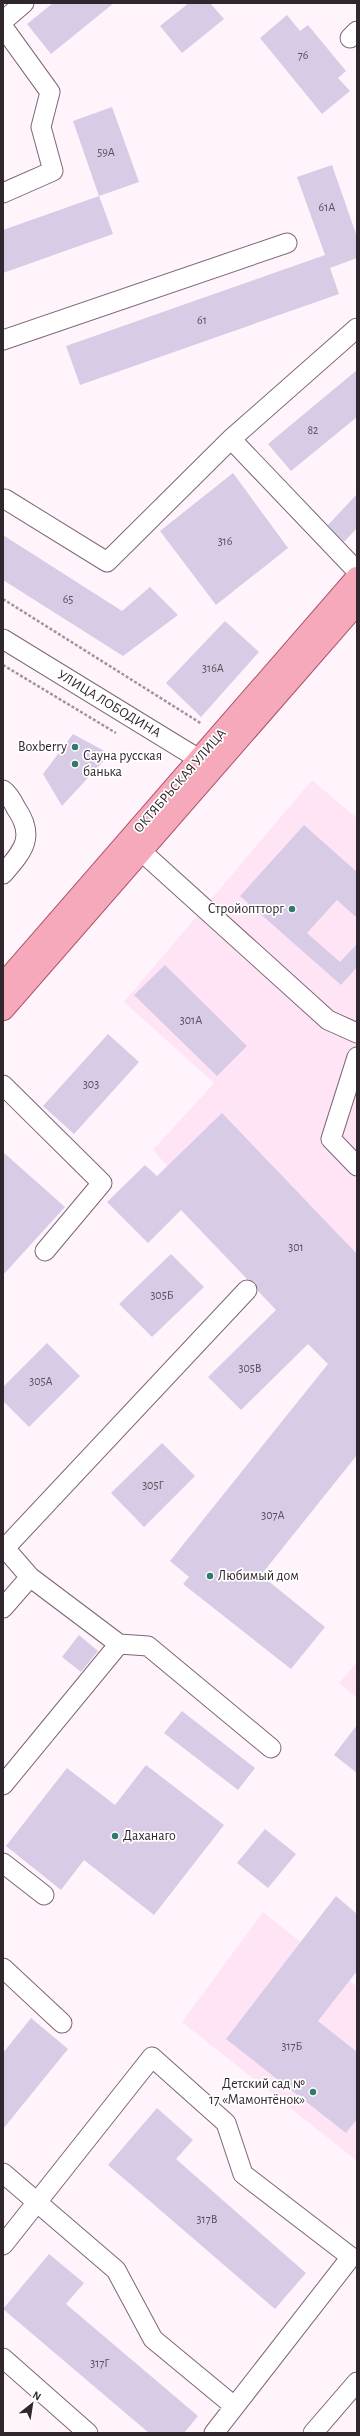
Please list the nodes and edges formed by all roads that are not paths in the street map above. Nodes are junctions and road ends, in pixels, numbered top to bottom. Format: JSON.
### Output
{"nodes":[{"id":1,"x":24,"y":3,"type":"edge"},
{"id":2,"x":3,"y":20,"type":"edge"},
{"id":3,"x":3,"y":27,"type":"edge"},
{"id":4,"x":3,"y":193,"type":"edge"},
{"id":5,"x":287,"y":243,"type":"dead end"},
{"id":6,"x":357,"y":328,"type":"edge"},
{"id":7,"x":3,"y":340,"type":"edge"},
{"id":8,"x":231,"y":440,"type":"junction"},
{"id":9,"x":5,"y":499,"type":"dead end"},
{"id":10,"x":357,"y":571,"type":"edge"},
{"id":11,"x":357,"y":578,"type":"edge"},
{"id":12,"x":357,"y":603,"type":"edge"},
{"id":13,"x":3,"y":639,"type":"edge"},
{"id":14,"x":207,"y":764,"type":"junction"},
{"id":15,"x":3,"y":790,"type":"edge"},
{"id":16,"x":141,"y":851,"type":"junction"},
{"id":17,"x":3,"y":874,"type":"edge"},
{"id":18,"x":3,"y":985,"type":"edge"},
{"id":19,"x":3,"y":1009,"type":"edge"},
{"id":20,"x":357,"y":1033,"type":"edge"},
{"id":21,"x":357,"y":1058,"type":"edge"},
{"id":22,"x":3,"y":1086,"type":"edge"},
{"id":23,"x":357,"y":1166,"type":"edge"},
{"id":24,"x":45,"y":1251,"type":"dead end"},
{"id":25,"x":247,"y":1290,"type":"dead end"},
{"id":26,"x":4,"y":1547,"type":"edge"},
{"id":27,"x":30,"y":1577,"type":"junction"},
{"id":28,"x":3,"y":1608,"type":"edge"},
{"id":29,"x":118,"y":1644,"type":"junction"},
{"id":30,"x":272,"y":1748,"type":"dead end"},
{"id":31,"x":3,"y":1785,"type":"edge"},
{"id":32,"x":3,"y":1863,"type":"edge"},
{"id":33,"x":44,"y":1895,"type":"dead end"},
{"id":34,"x":3,"y":1968,"type":"edge"},
{"id":35,"x":62,"y":2023,"type":"dead end"},
{"id":36,"x":3,"y":2173,"type":"edge"},
{"id":37,"x":37,"y":2202,"type":"junction"},
{"id":38,"x":3,"y":2245,"type":"edge"},
{"id":39,"x":3,"y":2358,"type":"edge"},
{"id":40,"x":357,"y":2382,"type":"edge"},
{"id":41,"x":234,"y":2406,"type":"junction"},
{"id":42,"x":88,"y":2433,"type":"edge"},
{"id":43,"x":214,"y":2433,"type":"edge"},
{"id":44,"x":314,"y":2433,"type":"edge"}],
"edges":[{"from":1,"to":2,"type":"street"},
{"from":3,"to":4,"type":"street"},
{"from":5,"to":7,"type":"street"},
{"from":6,"to":8,"type":"street"},
{"from":8,"to":9,"type":"street"},
{"from":8,"to":10,"type":"street"},
{"from":11,"to":14,"type":"main road","name":"ОКТЯБРЬСКАЯ УЛИЦА"},
{"from":12,"to":14,"type":"main road","name":"ОКТЯБРЬСКАЯ УЛИЦА"},
{"from":13,"to":14,"type":"street","name":"УЛИЦА ЛОБОДИНА"},
{"from":14,"to":16,"type":"main road","name":"ОКТЯБРЬСКАЯ УЛИЦА"},
{"from":14,"to":18,"type":"main road","name":"ОКТЯБРЬСКАЯ УЛИЦА"},
{"from":15,"to":17,"type":"street"},
{"from":16,"to":19,"type":"main road","name":"ОКТЯБРЬСКАЯ УЛИЦА"},
{"from":16,"to":20,"type":"street"},
{"from":21,"to":23,"type":"street"},
{"from":22,"to":24,"type":"street"},
{"from":25,"to":26,"type":"street"},
{"from":26,"to":27,"type":"street"},
{"from":27,"to":28,"type":"street"},
{"from":27,"to":29,"type":"street"},
{"from":29,"to":30,"type":"street"},
{"from":29,"to":31,"type":"street"},
{"from":32,"to":33,"type":"street"},
{"from":34,"to":35,"type":"street"},
{"from":36,"to":37,"type":"street"},
{"from":37,"to":38,"type":"street"},
{"from":37,"to":41,"type":"street"},
{"from":37,"to":41,"type":"street"},
{"from":39,"to":42,"type":"street"},
{"from":40,"to":44,"type":"street"},
{"from":41,"to":43,"type":"street"}]}
